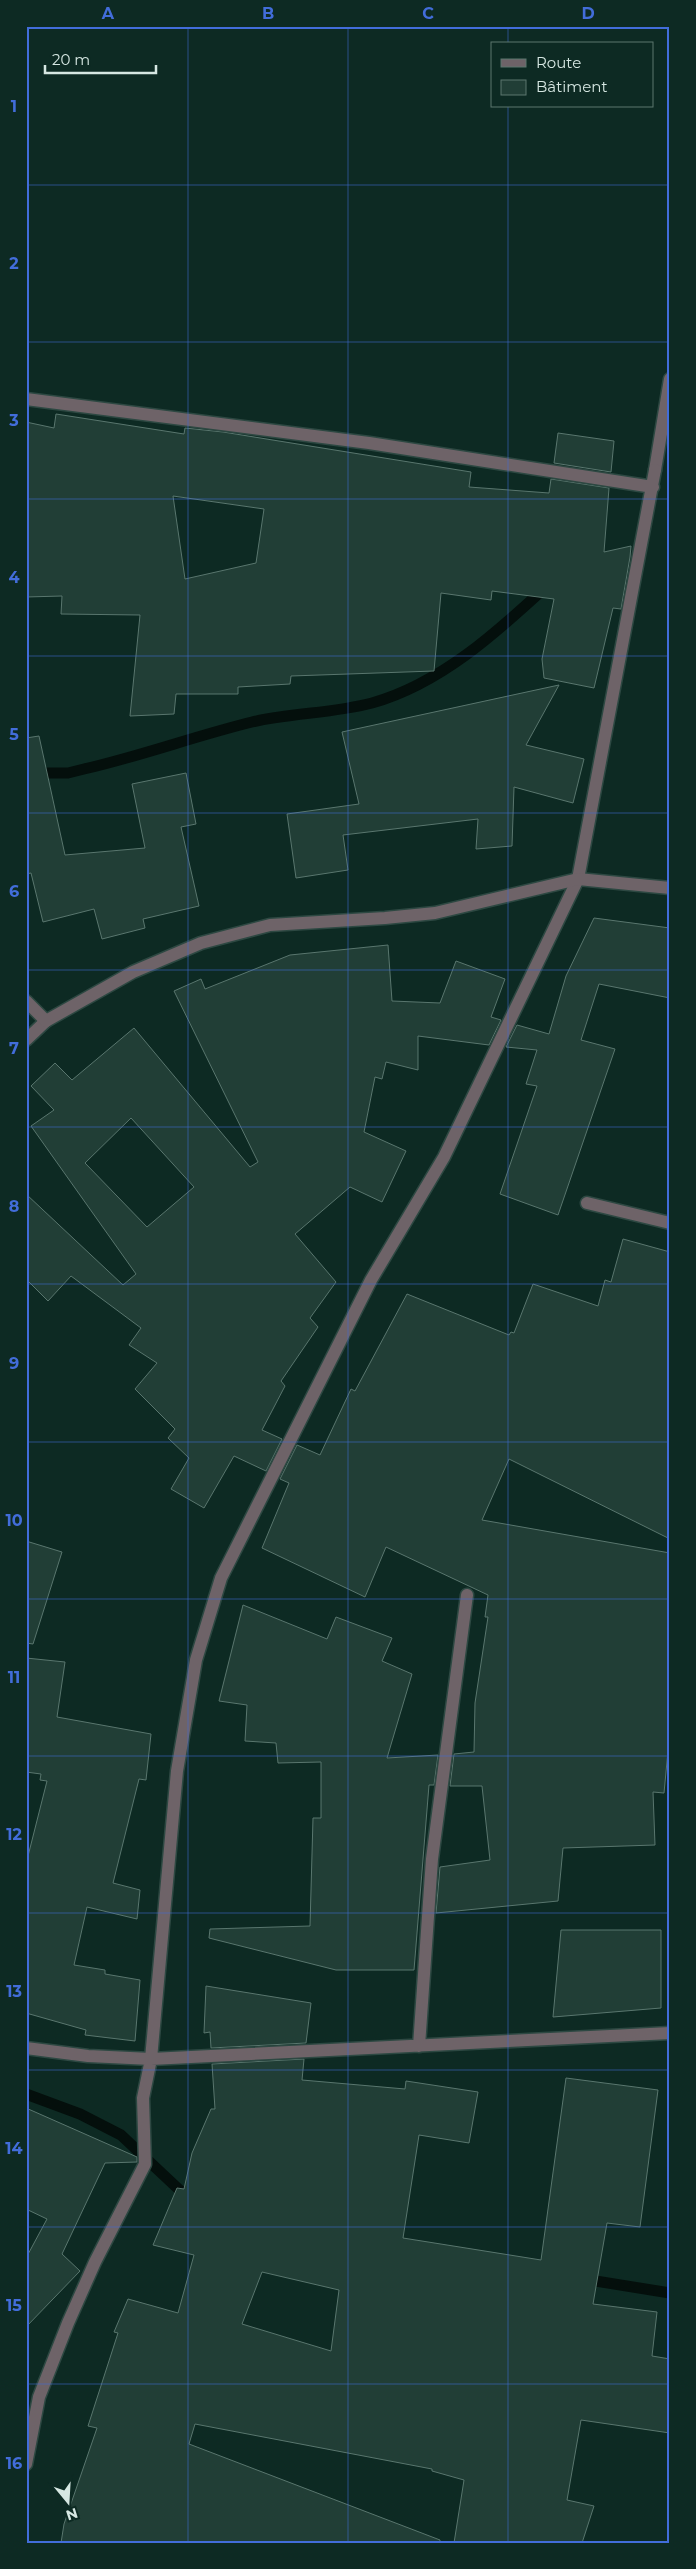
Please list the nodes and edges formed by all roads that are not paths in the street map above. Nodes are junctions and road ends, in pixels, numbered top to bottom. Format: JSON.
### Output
{"nodes":[{"id":1,"x":670,"y":379,"type":"edge"},
{"id":2,"x":26,"y":398,"type":"edge"},
{"id":3,"x":653,"y":487,"type":"junction"},
{"id":4,"x":578,"y":879,"type":"junction"},
{"id":5,"x":670,"y":888,"type":"edge"},
{"id":6,"x":26,"y":1001,"type":"edge"},
{"id":7,"x":46,"y":1022,"type":"junction"},
{"id":8,"x":26,"y":1040,"type":"edge"},
{"id":9,"x":587,"y":1203,"type":"dead end"},
{"id":10,"x":670,"y":1223,"type":"edge"},
{"id":11,"x":467,"y":1595,"type":"dead end"},
{"id":12,"x":670,"y":2033,"type":"edge"},
{"id":13,"x":419,"y":2046,"type":"junction"},
{"id":14,"x":26,"y":2048,"type":"edge"},
{"id":15,"x":151,"y":2059,"type":"junction"},
{"id":16,"x":26,"y":2464,"type":"edge"}],
"edges":[{"from":1,"to":3,"type":"street"},
{"from":2,"to":3,"type":"street"},
{"from":3,"to":4,"type":"street"},
{"from":4,"to":5,"type":"street"},
{"from":4,"to":7,"type":"street"},
{"from":4,"to":15,"type":"street"},
{"from":6,"to":7,"type":"street"},
{"from":7,"to":8,"type":"street"},
{"from":9,"to":10,"type":"street"},
{"from":11,"to":13,"type":"street"},
{"from":12,"to":13,"type":"street"},
{"from":13,"to":15,"type":"street"},
{"from":14,"to":15,"type":"street"},
{"from":15,"to":16,"type":"street"}]}
